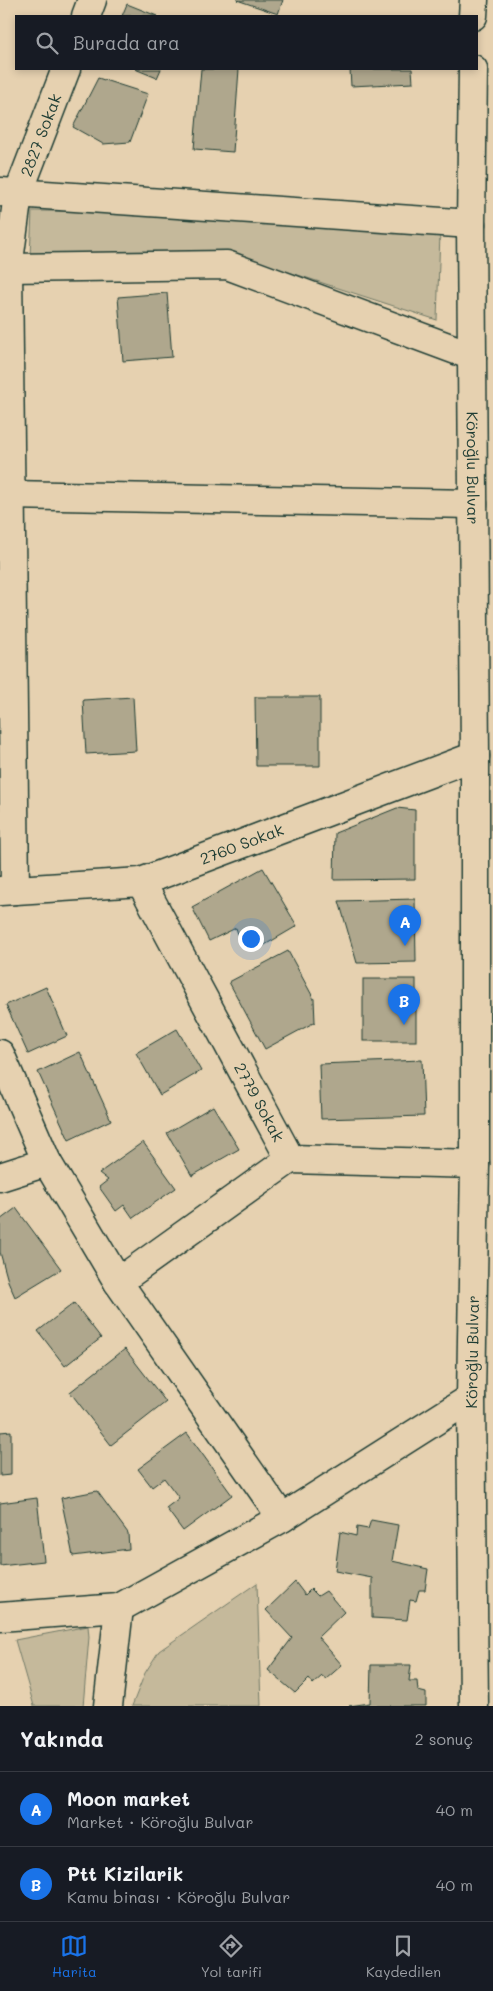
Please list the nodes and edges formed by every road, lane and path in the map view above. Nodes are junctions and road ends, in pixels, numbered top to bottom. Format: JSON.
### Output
{"nodes":[{"id":1,"x":92,"y":0,"type":"edge"},
{"id":2,"x":474,"y":0,"type":"edge"},
{"id":3,"x":86,"y":15,"type":"edge"},
{"id":4,"x":473,"y":15,"type":"edge"},
{"id":5,"x":66,"y":70,"type":"edge"},
{"id":6,"x":473,"y":70,"type":"edge"},
{"id":7,"x":9,"y":193,"type":"edge"},
{"id":8,"x":471,"y":224,"type":"junction"},
{"id":9,"x":8,"y":268,"type":"junction"},
{"id":10,"x":472,"y":356,"type":"junction"},
{"id":11,"x":9,"y":494,"type":"junction"},
{"id":12,"x":473,"y":504,"type":"junction"},
{"id":13,"x":475,"y":756,"type":"junction"},
{"id":14,"x":141,"y":882,"type":"junction"},
{"id":15,"x":7,"y":891,"type":"edge"},
{"id":16,"x":0,"y":1054,"type":"edge"},
{"id":17,"x":290,"y":1159,"type":"junction"},
{"id":18,"x":48,"y":1162,"type":"junction"},
{"id":19,"x":475,"y":1164,"type":"junction"},
{"id":20,"x":0,"y":1177,"type":"edge"},
{"id":21,"x":118,"y":1282,"type":"junction"},
{"id":22,"x":471,"y":1398,"type":"junction"},
{"id":23,"x":282,"y":1518,"type":"junction"},
{"id":24,"x":119,"y":1608,"type":"junction"},
{"id":25,"x":0,"y":1617,"type":"edge"},
{"id":26,"x":108,"y":1706,"type":"edge"},
{"id":27,"x":474,"y":1706,"type":"edge"}],
"edges":[{"from":1,"to":3,"type":"street"},
{"from":2,"to":4,"type":"street"},
{"from":5,"to":7,"type":"street","name":"2827 Sokak"},
{"from":6,"to":8,"type":"street","name":"Köroğlu Bulvar"},
{"from":7,"to":8,"type":"street"},
{"from":7,"to":9,"type":"street","name":"2827 Sokak"},
{"from":8,"to":10,"type":"street","name":"Köroğlu Bulvar"},
{"from":9,"to":10,"type":"street"},
{"from":9,"to":11,"type":"street","name":"2827 Sokak"},
{"from":10,"to":12,"type":"street","name":"Köroğlu Bulvar"},
{"from":11,"to":12,"type":"street"},
{"from":11,"to":15,"type":"street","name":"2827 Sokak"},
{"from":12,"to":13,"type":"street","name":"Köroğlu Bulvar"},
{"from":13,"to":14,"type":"street","name":"2760 Sokak"},
{"from":13,"to":19,"type":"street","name":"Köroğlu Bulvar"},
{"from":14,"to":15,"type":"street","name":"2760 Sokak"},
{"from":14,"to":17,"type":"street","name":"2779 Sokak"},
{"from":16,"to":18,"type":"street"},
{"from":17,"to":19,"type":"street","name":"2779 Sokak"},
{"from":17,"to":21,"type":"street"},
{"from":18,"to":20,"type":"street"},
{"from":18,"to":21,"type":"street"},
{"from":19,"to":22,"type":"street","name":"Köroğlu Bulvar"},
{"from":21,"to":23,"type":"street"},
{"from":22,"to":23,"type":"street"},
{"from":22,"to":27,"type":"street","name":"Köroğlu Bulvar"},
{"from":23,"to":24,"type":"street"},
{"from":24,"to":25,"type":"street"},
{"from":24,"to":26,"type":"street"}]}
